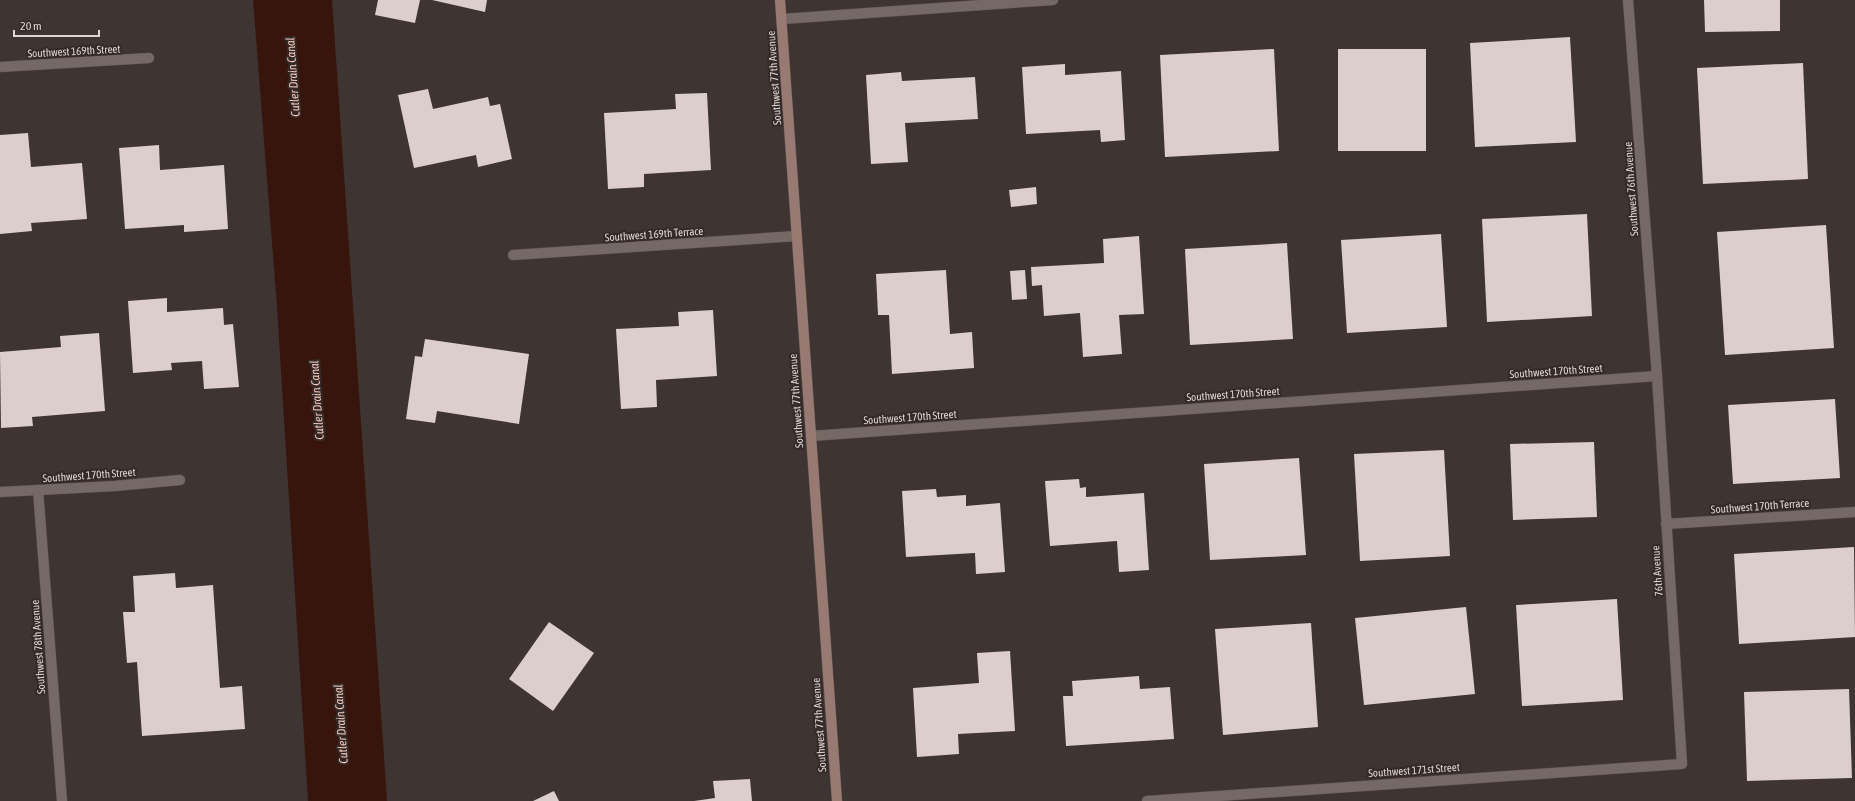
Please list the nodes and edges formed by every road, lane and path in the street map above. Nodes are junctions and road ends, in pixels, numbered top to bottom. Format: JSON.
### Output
{"nodes":[{"id":1,"x":780,"y":0,"type":"edge"},
{"id":2,"x":1053,"y":0,"type":"edge"},
{"id":3,"x":1628,"y":0,"type":"edge"},
{"id":4,"x":782,"y":19,"type":"junction"},
{"id":5,"x":149,"y":58,"type":"dead end"},
{"id":6,"x":0,"y":67,"type":"edge"},
{"id":7,"x":797,"y":236,"type":"junction"},
{"id":8,"x":513,"y":255,"type":"dead end"},
{"id":9,"x":1657,"y":376,"type":"junction"},
{"id":10,"x":811,"y":436,"type":"junction"},
{"id":11,"x":180,"y":480,"type":"dead end"},
{"id":12,"x":38,"y":490,"type":"junction"},
{"id":13,"x":0,"y":492,"type":"edge"},
{"id":14,"x":1855,"y":512,"type":"edge"},
{"id":15,"x":1666,"y":524,"type":"junction"},
{"id":16,"x":1682,"y":764,"type":"joint"},
{"id":17,"x":1237,"y":798,"type":"edge"},
{"id":18,"x":62,"y":801,"type":"edge"},
{"id":19,"x":837,"y":801,"type":"edge"},
{"id":20,"x":1147,"y":801,"type":"edge"}],
"edges":[{"from":1,"to":4,"type":"street","name":"Southwest 77th Avenue"},
{"from":2,"to":4,"type":"street"},
{"from":3,"to":9,"type":"street","name":"Southwest 76th Avenue"},
{"from":4,"to":7,"type":"street","name":"Southwest 77th Avenue"},
{"from":5,"to":6,"type":"street","name":"Southwest 169th Street"},
{"from":7,"to":8,"type":"street","name":"Southwest 169th Terrace"},
{"from":7,"to":10,"type":"street","name":"Southwest 77th Avenue"},
{"from":9,"to":10,"type":"street","name":"Southwest 170th Street"},
{"from":9,"to":15,"type":"street","name":"76th Avenue"},
{"from":10,"to":19,"type":"street","name":"Southwest 77th Avenue"},
{"from":11,"to":12,"type":"street","name":"Southwest 170th Street"},
{"from":12,"to":13,"type":"street","name":"Southwest 170th Street"},
{"from":12,"to":18,"type":"street","name":"Southwest 78th Avenue"},
{"from":14,"to":15,"type":"street","name":"Southwest 170th Terrace"},
{"from":15,"to":16,"type":"street","name":"76th Avenue"},
{"from":16,"to":17,"type":"street","name":"Southwest 171st Street"},
{"from":17,"to":20,"type":"street","name":"Southwest 171st Street"}]}
